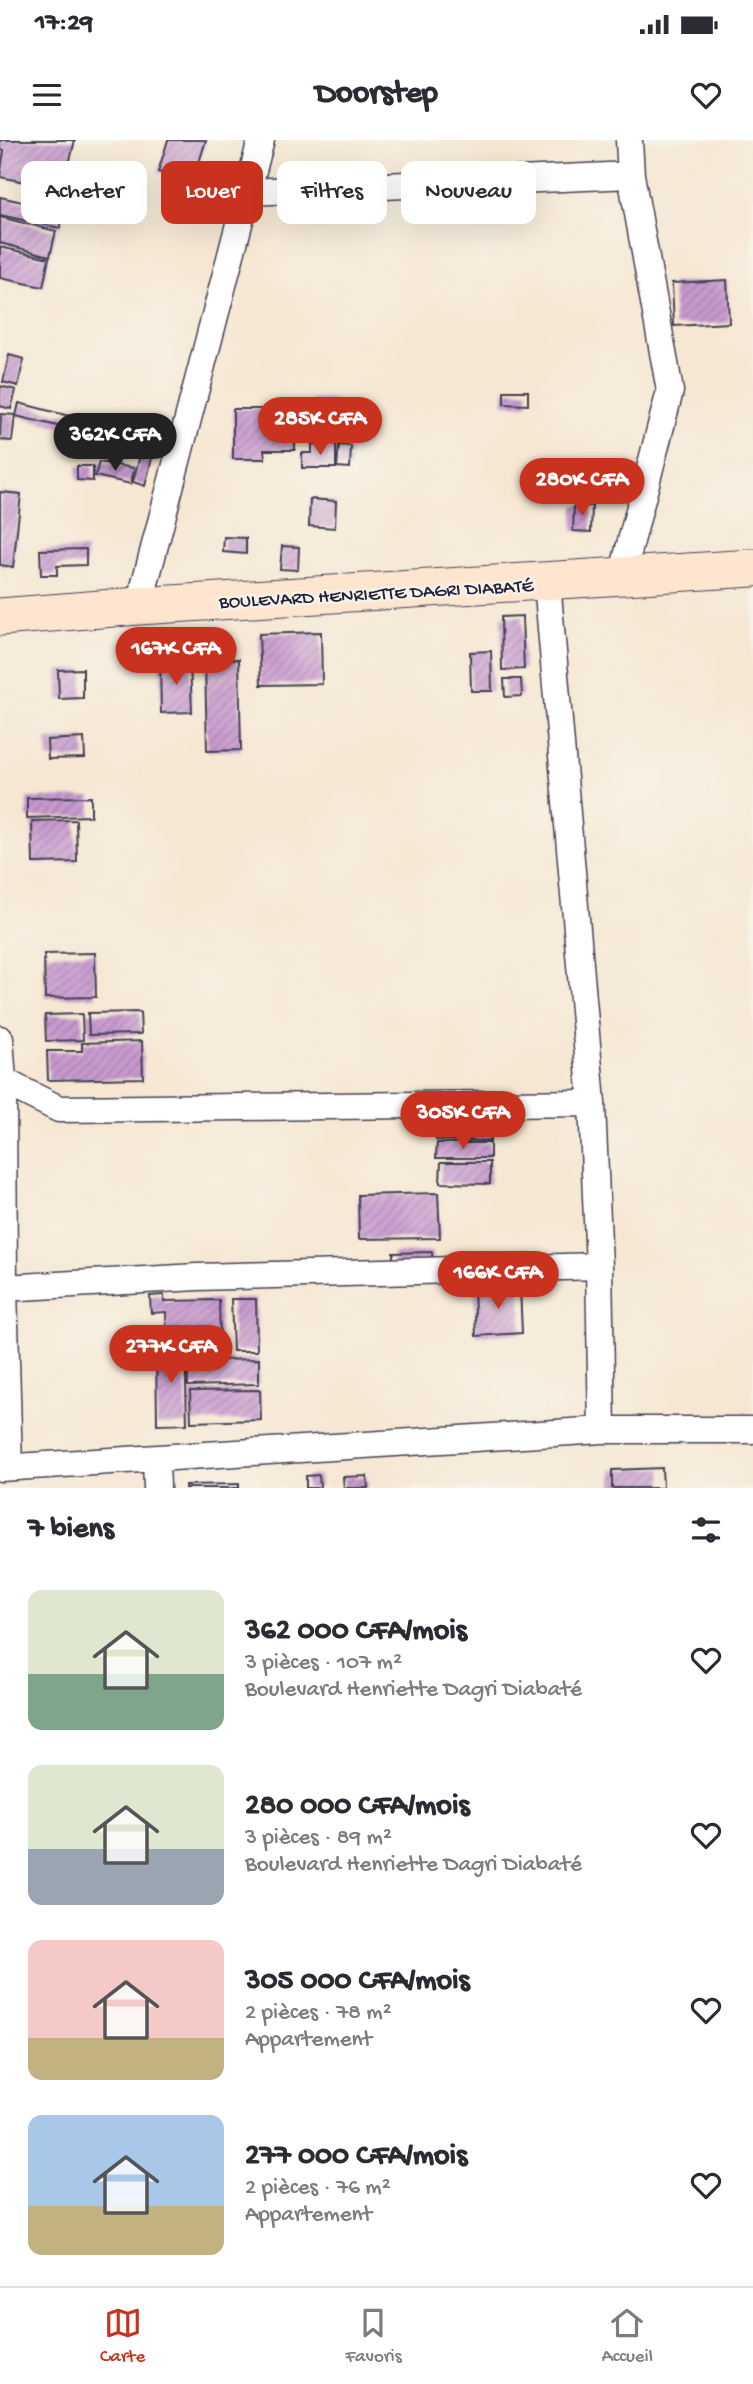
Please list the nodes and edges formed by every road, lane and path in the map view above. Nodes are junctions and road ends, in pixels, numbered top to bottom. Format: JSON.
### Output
{"nodes":[{"id":1,"x":261,"y":140,"type":"edge"},
{"id":2,"x":629,"y":140,"type":"edge"},
{"id":3,"x":256,"y":161,"type":"edge"},
{"id":4,"x":631,"y":175,"type":"junction"},
{"id":5,"x":263,"y":191,"type":"edge"},
{"id":6,"x":240,"y":224,"type":"edge"},
{"id":7,"x":753,"y":568,"type":"edge"},
{"id":8,"x":622,"y":576,"type":"junction"},
{"id":9,"x":547,"y":582,"type":"junction"},
{"id":10,"x":139,"y":606,"type":"junction"},
{"id":11,"x":0,"y":623,"type":"edge"},
{"id":12,"x":0,"y":1039,"type":"edge"},
{"id":13,"x":3,"y":1081,"type":"junction"},
{"id":14,"x":592,"y":1103,"type":"junction"},
{"id":15,"x":599,"y":1266,"type":"junction"},
{"id":16,"x":4,"y":1288,"type":"junction"},
{"id":17,"x":601,"y":1430,"type":"junction"},
{"id":18,"x":753,"y":1430,"type":"edge"},
{"id":19,"x":156,"y":1459,"type":"junction"},
{"id":20,"x":4,"y":1467,"type":"edge"},
{"id":21,"x":157,"y":1488,"type":"edge"}],
"edges":[{"from":1,"to":3,"type":"street"},
{"from":2,"to":4,"type":"street"},
{"from":4,"to":5,"type":"street"},
{"from":4,"to":8,"type":"street"},
{"from":6,"to":10,"type":"street"},
{"from":7,"to":8,"type":"main road","name":"BOULEVARD HENRIETTE DAGRI DIABATÉ"},
{"from":8,"to":9,"type":"main road","name":"BOULEVARD HENRIETTE DAGRI DIABATÉ"},
{"from":9,"to":10,"type":"main road","name":"BOULEVARD HENRIETTE DAGRI DIABATÉ"},
{"from":9,"to":14,"type":"street"},
{"from":10,"to":11,"type":"main road","name":"BOULEVARD HENRIETTE DAGRI DIABATÉ"},
{"from":12,"to":13,"type":"street"},
{"from":13,"to":14,"type":"street"},
{"from":13,"to":16,"type":"street"},
{"from":14,"to":15,"type":"street"},
{"from":15,"to":16,"type":"street"},
{"from":15,"to":17,"type":"street"},
{"from":16,"to":20,"type":"street"},
{"from":17,"to":18,"type":"street"},
{"from":17,"to":19,"type":"street"},
{"from":19,"to":20,"type":"street"},
{"from":19,"to":21,"type":"street"}]}
